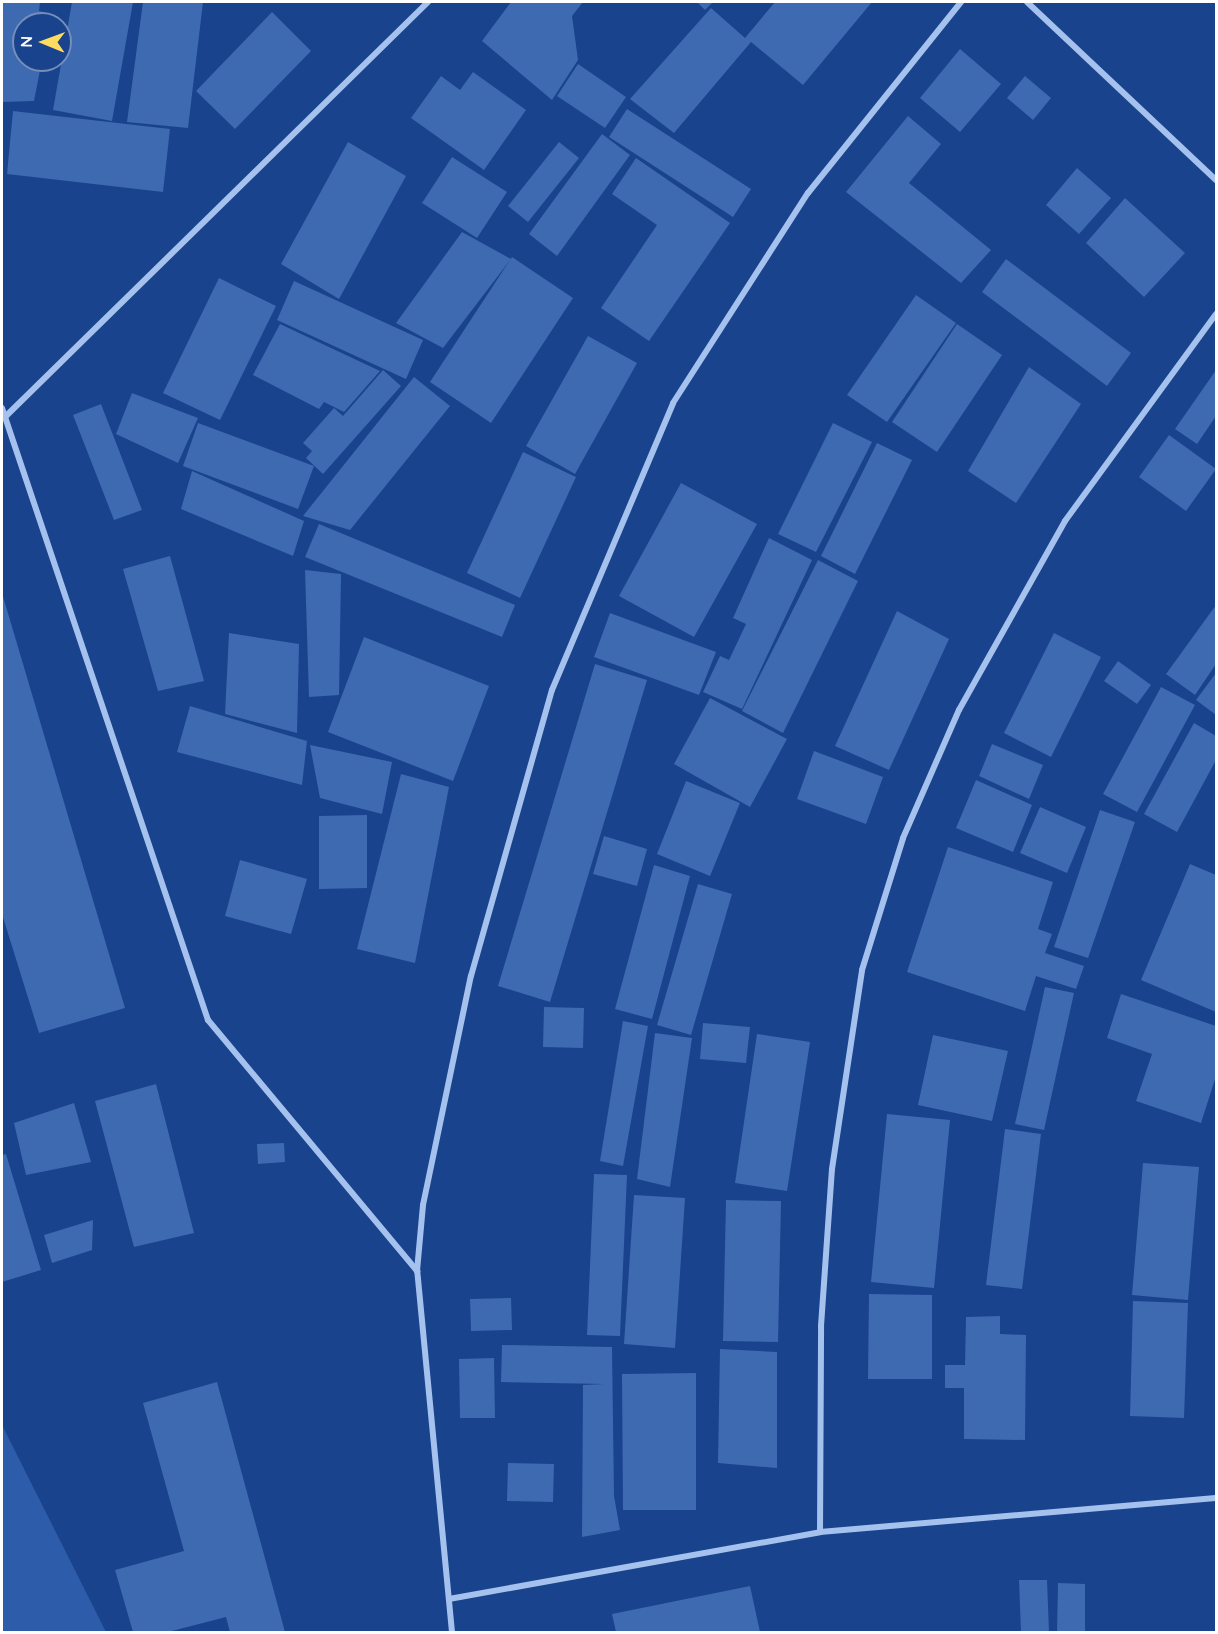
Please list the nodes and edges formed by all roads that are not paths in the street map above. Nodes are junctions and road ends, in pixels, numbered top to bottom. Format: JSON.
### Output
{"nodes":[{"id":1,"x":428,"y":2,"type":"edge"},
{"id":2,"x":961,"y":2,"type":"edge"},
{"id":3,"x":1027,"y":2,"type":"edge"},
{"id":4,"x":1216,"y":180,"type":"edge"},
{"id":5,"x":1216,"y":314,"type":"edge"},
{"id":6,"x":2,"y":408,"type":"edge"},
{"id":7,"x":5,"y":417,"type":"junction"},
{"id":8,"x":417,"y":1271,"type":"junction"},
{"id":9,"x":1216,"y":1498,"type":"edge"},
{"id":10,"x":820,"y":1532,"type":"junction"},
{"id":11,"x":449,"y":1599,"type":"junction"},
{"id":12,"x":452,"y":1632,"type":"edge"}],
"edges":[{"from":1,"to":7,"type":"street"},
{"from":2,"to":8,"type":"street"},
{"from":3,"to":4,"type":"street"},
{"from":5,"to":10,"type":"street"},
{"from":6,"to":7,"type":"street"},
{"from":7,"to":8,"type":"street"},
{"from":8,"to":11,"type":"street"},
{"from":9,"to":10,"type":"street"},
{"from":10,"to":11,"type":"street"},
{"from":11,"to":12,"type":"street"}]}
